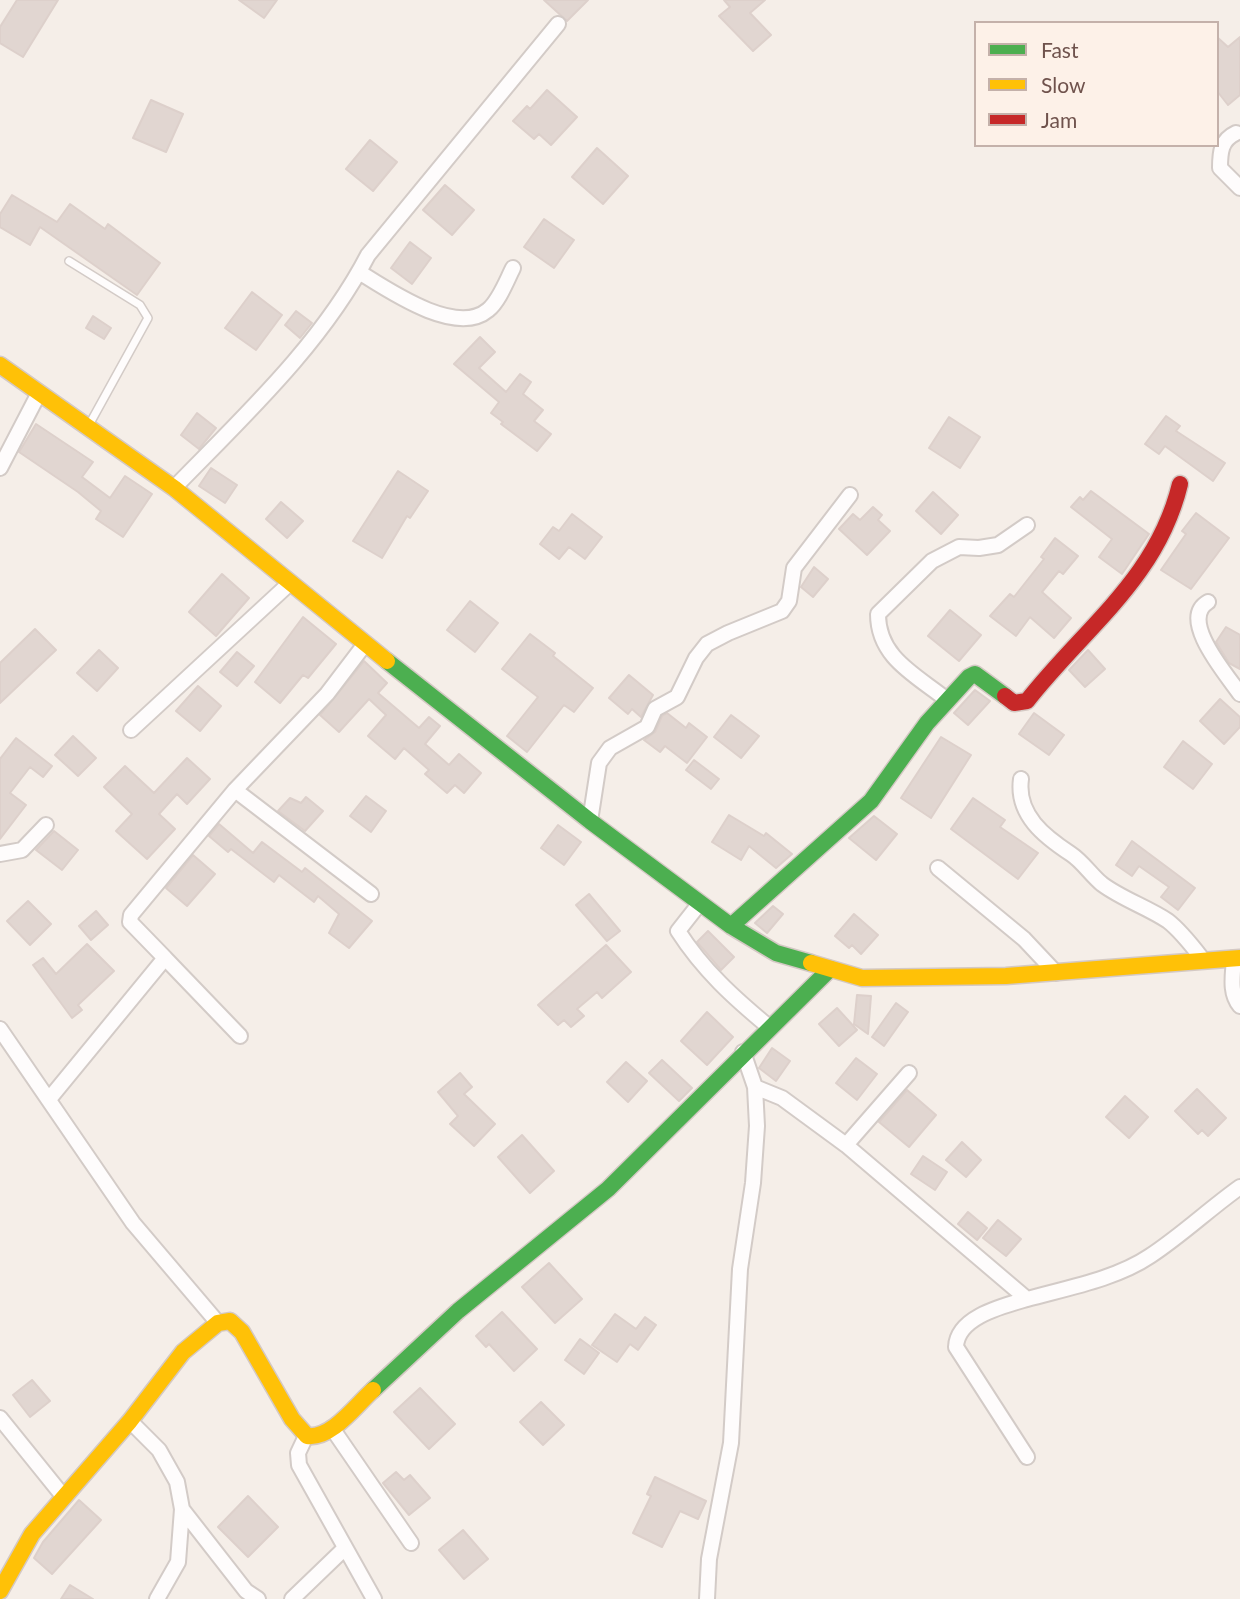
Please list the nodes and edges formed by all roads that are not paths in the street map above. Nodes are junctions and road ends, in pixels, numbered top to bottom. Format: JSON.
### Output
{"nodes":[{"id":1,"x":558,"y":24,"type":"dead end"},
{"id":2,"x":1236,"y":133,"type":"dead end"},
{"id":3,"x":1240,"y":188,"type":"edge"},
{"id":4,"x":69,"y":261,"type":"dead end"},
{"id":5,"x":513,"y":268,"type":"dead end"},
{"id":6,"x":359,"y":272,"type":"junction"},
{"id":7,"x":0,"y":365,"type":"edge"},
{"id":8,"x":40,"y":393,"type":"junction"},
{"id":9,"x":89,"y":426,"type":"junction"},
{"id":10,"x":0,"y":468,"type":"edge"},
{"id":11,"x":1180,"y":484,"type":"dead end"},
{"id":12,"x":174,"y":488,"type":"junction"},
{"id":13,"x":850,"y":495,"type":"dead end"},
{"id":14,"x":1027,"y":525,"type":"dead end"},
{"id":15,"x":290,"y":583,"type":"junction"},
{"id":16,"x":1208,"y":602,"type":"dead end"},
{"id":17,"x":365,"y":645,"type":"junction"},
{"id":18,"x":1240,"y":694,"type":"edge"},
{"id":19,"x":947,"y":700,"type":"junction"},
{"id":20,"x":131,"y":730,"type":"dead end"},
{"id":21,"x":1021,"y":779,"type":"dead end"},
{"id":22,"x":235,"y":790,"type":"junction"},
{"id":23,"x":590,"y":821,"type":"junction"},
{"id":24,"x":46,"y":825,"type":"dead end"},
{"id":25,"x":0,"y":854,"type":"edge"},
{"id":26,"x":939,"y":868,"type":"dead end"},
{"id":27,"x":371,"y":894,"type":"dead end"},
{"id":28,"x":700,"y":903,"type":"junction"},
{"id":29,"x":731,"y":926,"type":"junction"},
{"id":30,"x":164,"y":958,"type":"junction"},
{"id":31,"x":1237,"y":958,"type":"edge"},
{"id":32,"x":1204,"y":961,"type":"junction"},
{"id":33,"x":830,"y":969,"type":"junction"},
{"id":34,"x":1056,"y":973,"type":"junction"},
{"id":35,"x":1240,"y":1006,"type":"edge"},
{"id":36,"x":769,"y":1027,"type":"junction"},
{"id":37,"x":0,"y":1029,"type":"edge"},
{"id":38,"x":240,"y":1036,"type":"dead end"},
{"id":39,"x":743,"y":1052,"type":"junction"},
{"id":40,"x":909,"y":1073,"type":"dead end"},
{"id":41,"x":755,"y":1087,"type":"junction"},
{"id":42,"x":50,"y":1098,"type":"junction"},
{"id":43,"x":846,"y":1145,"type":"junction"},
{"id":44,"x":1240,"y":1187,"type":"edge"},
{"id":45,"x":1027,"y":1299,"type":"junction"},
{"id":46,"x":218,"y":1324,"type":"junction"},
{"id":47,"x":0,"y":1418,"type":"edge"},
{"id":48,"x":130,"y":1421,"type":"junction"},
{"id":49,"x":332,"y":1428,"type":"junction"},
{"id":50,"x":306,"y":1436,"type":"junction"},
{"id":51,"x":1027,"y":1457,"type":"dead end"},
{"id":52,"x":64,"y":1496,"type":"junction"},
{"id":53,"x":182,"y":1509,"type":"junction"},
{"id":54,"x":411,"y":1543,"type":"dead end"},
{"id":55,"x":345,"y":1548,"type":"junction"},
{"id":56,"x":3,"y":1592,"type":"edge"},
{"id":57,"x":158,"y":1599,"type":"edge"},
{"id":58,"x":258,"y":1599,"type":"edge"},
{"id":59,"x":292,"y":1599,"type":"edge"},
{"id":60,"x":374,"y":1599,"type":"edge"},
{"id":61,"x":707,"y":1599,"type":"edge"}],
"edges":[{"from":1,"to":6,"type":"street"},
{"from":2,"to":3,"type":"street"},
{"from":4,"to":9,"type":"lane"},
{"from":5,"to":6,"type":"street"},
{"from":6,"to":12,"type":"street"},
{"from":7,"to":8,"type":"street"},
{"from":8,"to":9,"type":"street"},
{"from":8,"to":10,"type":"street"},
{"from":9,"to":12,"type":"street"},
{"from":11,"to":19,"type":"street"},
{"from":12,"to":15,"type":"street"},
{"from":13,"to":23,"type":"street"},
{"from":14,"to":19,"type":"street"},
{"from":15,"to":17,"type":"street"},
{"from":15,"to":20,"type":"street"},
{"from":16,"to":18,"type":"street"},
{"from":17,"to":22,"type":"street"},
{"from":17,"to":23,"type":"street"},
{"from":19,"to":29,"type":"street"},
{"from":21,"to":32,"type":"street"},
{"from":22,"to":27,"type":"street"},
{"from":22,"to":30,"type":"street"},
{"from":23,"to":28,"type":"street"},
{"from":24,"to":25,"type":"street"},
{"from":26,"to":34,"type":"street"},
{"from":28,"to":29,"type":"street"},
{"from":28,"to":36,"type":"street"},
{"from":29,"to":33,"type":"street"},
{"from":30,"to":38,"type":"street"},
{"from":30,"to":42,"type":"street"},
{"from":31,"to":32,"type":"street"},
{"from":31,"to":35,"type":"street"},
{"from":32,"to":34,"type":"street"},
{"from":33,"to":34,"type":"street"},
{"from":33,"to":36,"type":"street"},
{"from":36,"to":39,"type":"street"},
{"from":37,"to":42,"type":"street"},
{"from":39,"to":41,"type":"street"},
{"from":39,"to":49,"type":"street"},
{"from":40,"to":43,"type":"street"},
{"from":41,"to":43,"type":"street"},
{"from":41,"to":61,"type":"street"},
{"from":42,"to":46,"type":"street"},
{"from":43,"to":45,"type":"street"},
{"from":44,"to":45,"type":"street"},
{"from":45,"to":51,"type":"street"},
{"from":46,"to":48,"type":"street"},
{"from":46,"to":50,"type":"street"},
{"from":47,"to":52,"type":"street"},
{"from":48,"to":52,"type":"street"},
{"from":48,"to":53,"type":"street"},
{"from":49,"to":50,"type":"street"},
{"from":49,"to":54,"type":"street"},
{"from":50,"to":55,"type":"street"},
{"from":52,"to":56,"type":"street"},
{"from":53,"to":57,"type":"street"},
{"from":53,"to":58,"type":"street"},
{"from":55,"to":59,"type":"street"},
{"from":55,"to":60,"type":"street"}]}
